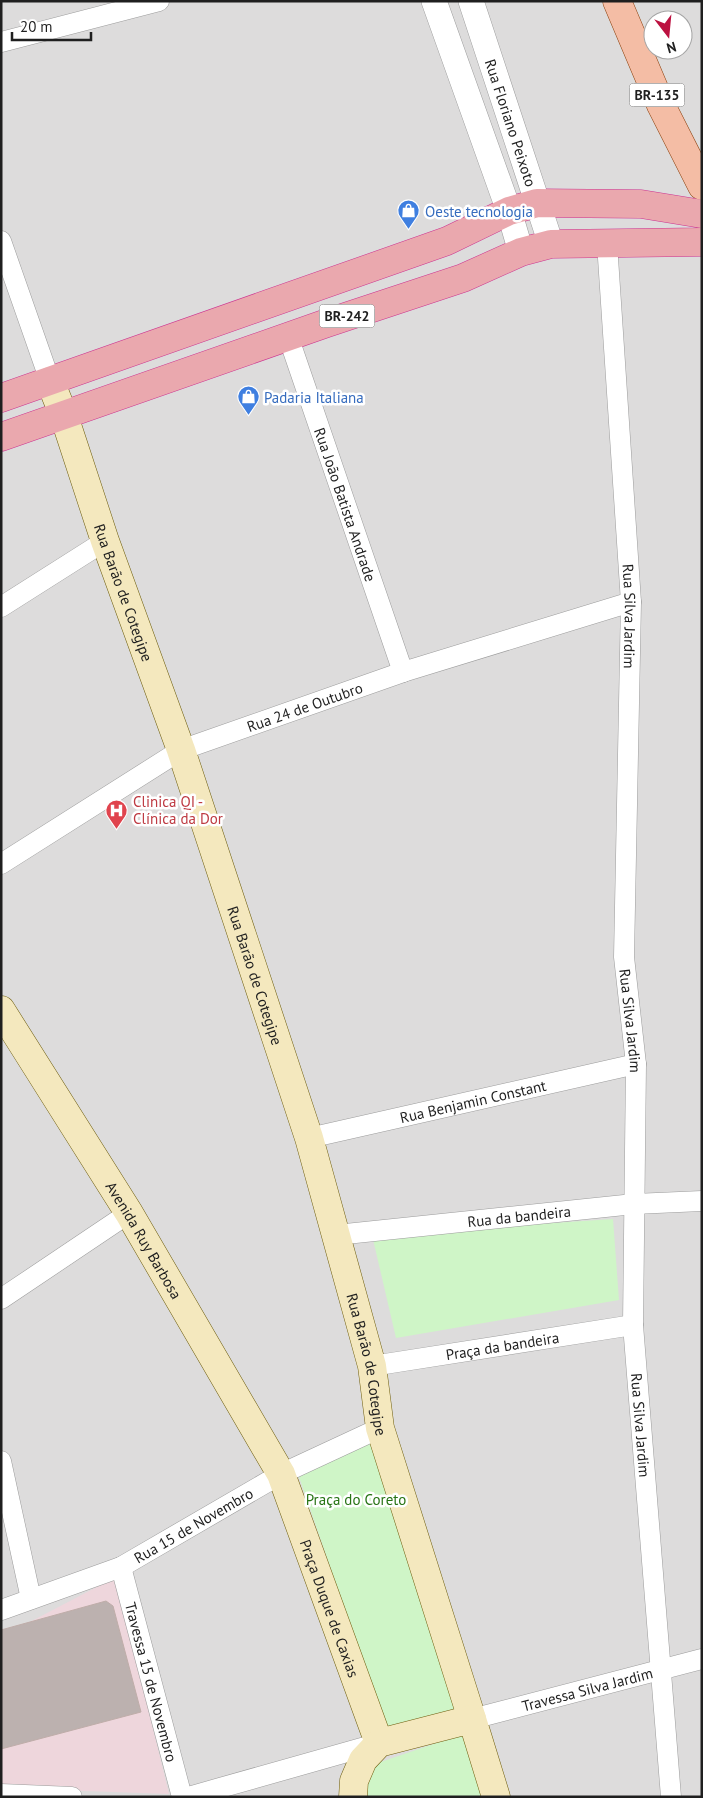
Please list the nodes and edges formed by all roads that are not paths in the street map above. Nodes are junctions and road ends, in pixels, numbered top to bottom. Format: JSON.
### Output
{"nodes":[{"id":1,"x":159,"y":1,"type":"edge"},
{"id":2,"x":434,"y":1,"type":"edge"},
{"id":3,"x":470,"y":1,"type":"edge"},
{"id":4,"x":617,"y":1,"type":"edge"},
{"id":5,"x":1,"y":42,"type":"edge"},
{"id":6,"x":702,"y":186,"type":"edge"},
{"id":7,"x":537,"y":203,"type":"junction"},
{"id":8,"x":509,"y":211,"type":"junction"},
{"id":9,"x":702,"y":214,"type":"edge"},
{"id":10,"x":1,"y":241,"type":"edge"},
{"id":11,"x":702,"y":242,"type":"edge"},
{"id":12,"x":607,"y":243,"type":"junction"},
{"id":13,"x":551,"y":244,"type":"junction"},
{"id":14,"x":521,"y":252,"type":"junction"},
{"id":15,"x":288,"y":336,"type":"junction"},
{"id":16,"x":50,"y":381,"type":"junction"},
{"id":17,"x":1,"y":398,"type":"edge"},
{"id":18,"x":64,"y":416,"type":"junction"},
{"id":19,"x":1,"y":437,"type":"edge"},
{"id":20,"x":105,"y":541,"type":"junction"},
{"id":21,"x":631,"y":602,"type":"junction"},
{"id":22,"x":1,"y":607,"type":"edge"},
{"id":23,"x":403,"y":672,"type":"junction"},
{"id":24,"x":181,"y":750,"type":"junction"},
{"id":25,"x":1,"y":864,"type":"edge"},
{"id":26,"x":1,"y":1010,"type":"edge"},
{"id":27,"x":636,"y":1064,"type":"junction"},
{"id":28,"x":309,"y":1138,"type":"junction"},
{"id":29,"x":702,"y":1201,"type":"edge"},
{"id":30,"x":634,"y":1204,"type":"junction"},
{"id":31,"x":129,"y":1213,"type":"junction"},
{"id":32,"x":336,"y":1235,"type":"junction"},
{"id":33,"x":1,"y":1300,"type":"edge"},
{"id":34,"x":633,"y":1325,"type":"junction"},
{"id":35,"x":372,"y":1366,"type":"junction"},
{"id":36,"x":380,"y":1428,"type":"junction"},
{"id":37,"x":1,"y":1460,"type":"edge"},
{"id":38,"x":281,"y":1474,"type":"junction"},
{"id":39,"x":121,"y":1567,"type":"junction"},
{"id":40,"x":31,"y":1599,"type":"junction"},
{"id":41,"x":1,"y":1610,"type":"edge"},
{"id":42,"x":702,"y":1659,"type":"edge"},
{"id":43,"x":660,"y":1669,"type":"junction"},
{"id":44,"x":472,"y":1719,"type":"junction"},
{"id":45,"x":379,"y":1742,"type":"junction"},
{"id":46,"x":1,"y":1794,"type":"edge"},
{"id":47,"x":72,"y":1797,"type":"edge"},
{"id":48,"x":182,"y":1797,"type":"edge"},
{"id":49,"x":188,"y":1797,"type":"edge"},
{"id":50,"x":354,"y":1797,"type":"edge"},
{"id":51,"x":496,"y":1797,"type":"edge"},
{"id":52,"x":671,"y":1797,"type":"edge"}],
"edges":[{"from":1,"to":5,"type":"street"},
{"from":2,"to":8,"type":"street"},
{"from":3,"to":7,"type":"street","name":"Rua Floriano Peixoto"},
{"from":4,"to":6,"type":"main road","number":"BR-135"},
{"from":7,"to":8,"type":"highway","number":"BR-242"},
{"from":7,"to":9,"type":"highway","number":"BR-242"},
{"from":7,"to":13,"type":"street","name":"Rua Floriano Peixoto"},
{"from":8,"to":14,"type":"street"},
{"from":8,"to":16,"type":"highway","number":"BR-242"},
{"from":10,"to":16,"type":"street","name":"Rua Barão de Cotegipe"},
{"from":11,"to":12,"type":"highway","number":"BR-242"},
{"from":12,"to":13,"type":"highway","number":"BR-242"},
{"from":12,"to":21,"type":"street","name":"Rua Silva Jardim"},
{"from":13,"to":14,"type":"highway","number":"BR-242"},
{"from":14,"to":15,"type":"highway","number":"BR-242"},
{"from":15,"to":18,"type":"highway","number":"BR-242"},
{"from":15,"to":23,"type":"street","name":"Rua João Batista Andrade"},
{"from":16,"to":17,"type":"highway","number":"BR-242"},
{"from":16,"to":18,"type":"main road","name":"Rua Barão de Cotegipe"},
{"from":18,"to":19,"type":"highway","number":"BR-242"},
{"from":18,"to":20,"type":"main road","name":"Rua Barão de Cotegipe"},
{"from":20,"to":22,"type":"street"},
{"from":20,"to":24,"type":"main road","name":"Rua Barão de Cotegipe"},
{"from":21,"to":23,"type":"street","name":"Rua 24 de Outubro"},
{"from":21,"to":27,"type":"street","name":"Rua Silva Jardim"},
{"from":23,"to":24,"type":"street","name":"Rua 24 de Outubro"},
{"from":24,"to":25,"type":"street","name":"Rua 24 de Outubro"},
{"from":24,"to":28,"type":"main road","name":"Rua Barão de Cotegipe"},
{"from":26,"to":31,"type":"main road","name":"Avenida Ruy Barbosa"},
{"from":27,"to":28,"type":"street","name":"Rua Benjamin Constant"},
{"from":27,"to":30,"type":"street","name":"Rua Silva Jardim"},
{"from":28,"to":32,"type":"main road","name":"Rua Barão de Cotegipe"},
{"from":29,"to":30,"type":"street","name":"Rua da bandeira"},
{"from":30,"to":32,"type":"street","name":"Rua da bandeira"},
{"from":30,"to":34,"type":"street","name":"Rua Silva Jardim"},
{"from":31,"to":33,"type":"street"},
{"from":31,"to":38,"type":"main road","name":"Avenida Ruy Barbosa"},
{"from":32,"to":35,"type":"main road","name":"Rua Barão de Cotegipe"},
{"from":34,"to":35,"type":"street","name":"Praça da bandeira"},
{"from":34,"to":43,"type":"street","name":"Rua Silva Jardim"},
{"from":35,"to":36,"type":"main road","name":"Rua Barão de Cotegipe"},
{"from":36,"to":38,"type":"street","name":"Rua 15 de Novembro"},
{"from":36,"to":44,"type":"main road","name":"Rua Barão de Cotegipe"},
{"from":37,"to":40,"type":"street"},
{"from":38,"to":39,"type":"street","name":"Rua 15 de Novembro"},
{"from":38,"to":45,"type":"main road","name":"Praça Duque de Caxias"},
{"from":39,"to":40,"type":"street","name":"Rua 15 de Novembro"},
{"from":39,"to":48,"type":"street","name":"Travessa 15 de Novembro"},
{"from":40,"to":41,"type":"street","name":"Rua 15 de Novembro"},
{"from":42,"to":43,"type":"street","name":"Travessa Silva Jardim"},
{"from":43,"to":44,"type":"street","name":"Travessa Silva Jardim"},
{"from":43,"to":52,"type":"street","name":"Rua Silva Jardim"},
{"from":44,"to":45,"type":"main road"},
{"from":44,"to":51,"type":"main road","name":"Rua Barão de Cotegipe"},
{"from":45,"to":49,"type":"street"},
{"from":45,"to":50,"type":"main road"},
{"from":46,"to":47,"type":"street"}]}
